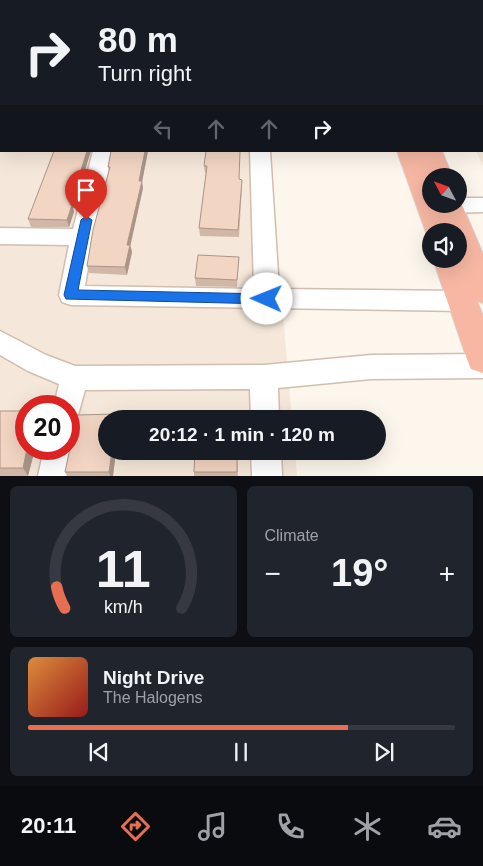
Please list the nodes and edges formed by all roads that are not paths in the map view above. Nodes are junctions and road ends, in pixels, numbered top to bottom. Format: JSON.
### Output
{"nodes":[{"id":1,"x":103,"y":152,"type":"edge"},
{"id":2,"x":260,"y":152,"type":"edge"},
{"id":3,"x":409,"y":152,"type":"edge"},
{"id":4,"x":430,"y":152,"type":"edge"},
{"id":5,"x":437,"y":168,"type":"edge"},
{"id":6,"x":468,"y":204,"type":"edge"},
{"id":7,"x":483,"y":204,"type":"edge"},
{"id":8,"x":453,"y":213,"type":"edge"},
{"id":9,"x":435,"y":223,"type":"edge"},
{"id":10,"x":0,"y":236,"type":"edge"},
{"id":11,"x":82,"y":237,"type":"junction"},
{"id":12,"x":454,"y":268,"type":"edge"},
{"id":13,"x":473,"y":296,"type":"edge"},
{"id":14,"x":267,"y":299,"type":"junction"},
{"id":15,"x":0,"y":342,"type":"edge"},
{"id":16,"x":483,"y":359,"type":"edge"},
{"id":17,"x":483,"y":366,"type":"edge"},
{"id":18,"x":74,"y":378,"type":"junction"},
{"id":19,"x":264,"y":378,"type":"junction"},
{"id":20,"x":70,"y":395,"type":"edge"},
{"id":21,"x":265,"y":410,"type":"edge"},
{"id":22,"x":57,"y":460,"type":"edge"},
{"id":23,"x":266,"y":460,"type":"edge"},
{"id":24,"x":53,"y":476,"type":"edge"},
{"id":25,"x":266,"y":476,"type":"edge"}],
"edges":[{"from":1,"to":11,"type":"street"},
{"from":2,"to":14,"type":"street"},
{"from":3,"to":9,"type":"highway"},
{"from":4,"to":5,"type":"highway"},
{"from":6,"to":7,"type":"street"},
{"from":8,"to":13,"type":"highway"},
{"from":10,"to":11,"type":"street"},
{"from":11,"to":14,"type":"street"},
{"from":12,"to":13,"type":"highway"},
{"from":13,"to":14,"type":"street"},
{"from":13,"to":16,"type":"highway"},
{"from":15,"to":18,"type":"street"},
{"from":17,"to":19,"type":"street"},
{"from":18,"to":19,"type":"street"},
{"from":18,"to":20,"type":"street"},
{"from":19,"to":21,"type":"street"},
{"from":22,"to":24,"type":"street"},
{"from":23,"to":25,"type":"street"}]}
